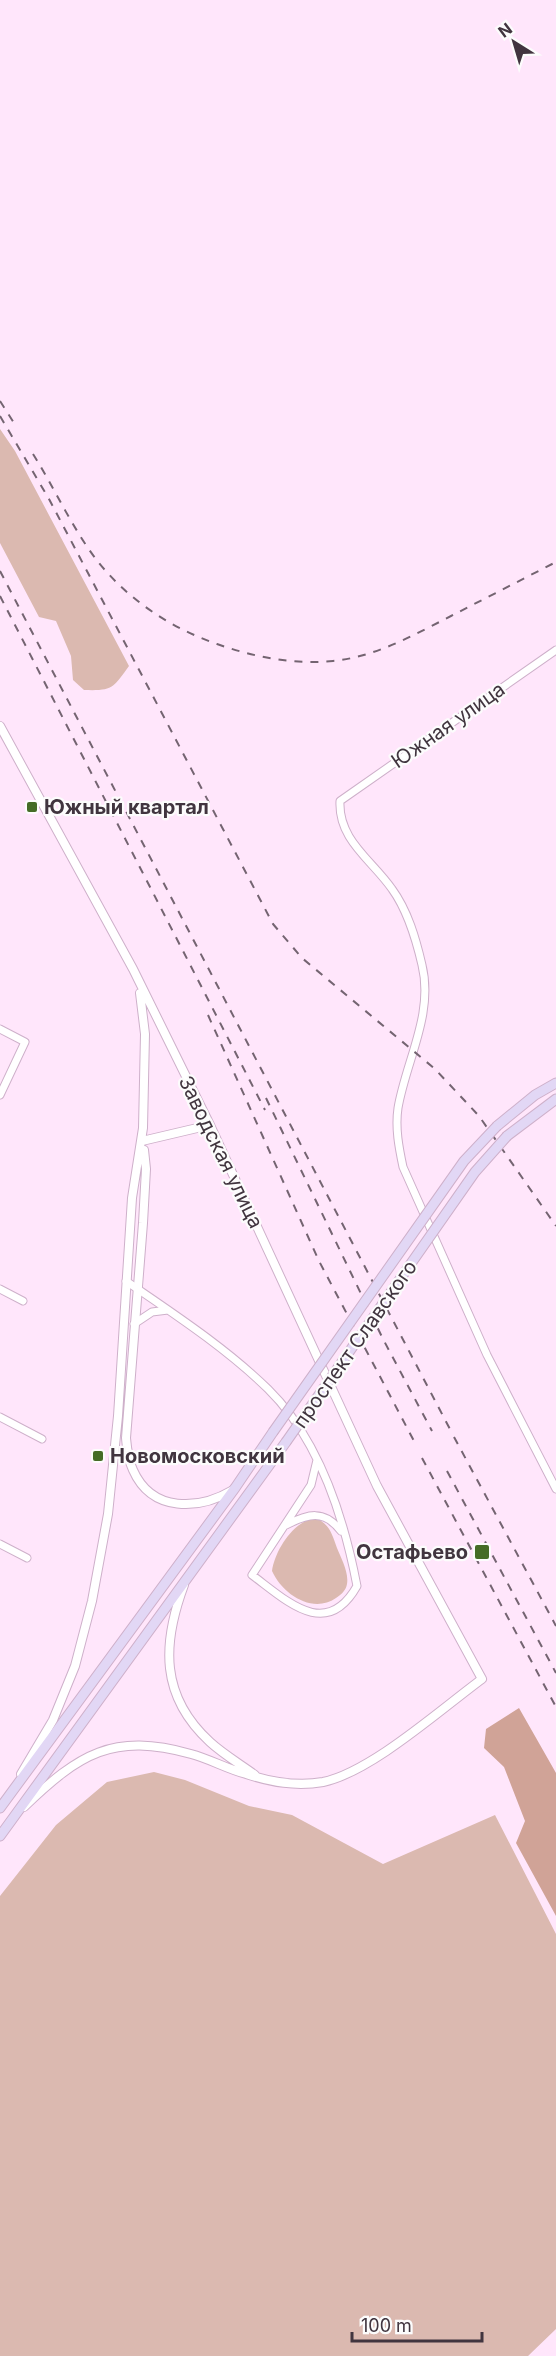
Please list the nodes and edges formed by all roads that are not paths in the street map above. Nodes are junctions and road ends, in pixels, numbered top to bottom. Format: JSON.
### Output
{"nodes":[{"id":1,"x":556,"y":650,"type":"edge"},
{"id":2,"x":0,"y":726,"type":"edge"},
{"id":3,"x":132,"y":969,"type":"junction"},
{"id":4,"x":0,"y":1029,"type":"edge"},
{"id":5,"x":556,"y":1083,"type":"edge"},
{"id":6,"x":0,"y":1095,"type":"edge"},
{"id":7,"x":556,"y":1099,"type":"edge"},
{"id":8,"x":210,"y":1125,"type":"junction"},
{"id":9,"x":142,"y":1141,"type":"junction"},
{"id":10,"x":126,"y":1281,"type":"junction"},
{"id":11,"x":137,"y":1288,"type":"junction"},
{"id":12,"x":0,"y":1289,"type":"edge"},
{"id":13,"x":23,"y":1301,"type":"dead end"},
{"id":14,"x":168,"y":1310,"type":"junction"},
{"id":15,"x":134,"y":1324,"type":"junction"},
{"id":16,"x":0,"y":1417,"type":"edge"},
{"id":17,"x":42,"y":1439,"type":"dead end"},
{"id":18,"x":317,"y":1460,"type":"junction"},
{"id":19,"x":235,"y":1488,"type":"junction"},
{"id":20,"x":556,"y":1489,"type":"edge"},
{"id":21,"x":284,"y":1526,"type":"junction"},
{"id":22,"x":344,"y":1536,"type":"junction"},
{"id":23,"x":0,"y":1544,"type":"edge"},
{"id":24,"x":27,"y":1558,"type":"dead end"},
{"id":25,"x":188,"y":1577,"type":"junction"},
{"id":26,"x":260,"y":1778,"type":"junction"},
{"id":27,"x":2,"y":1806,"type":"edge"},
{"id":28,"x":16,"y":1815,"type":"junction"},
{"id":29,"x":0,"y":1836,"type":"edge"}],
"edges":[{"from":1,"to":20,"type":"street","name":"Южная улица"},
{"from":2,"to":3,"type":"street","name":"Заводская улица"},
{"from":3,"to":8,"type":"street","name":"Заводская улица"},
{"from":3,"to":9,"type":"street"},
{"from":4,"to":6,"type":"street"},
{"from":5,"to":19,"type":"main road","name":"проспект Славского","bridge":true},
{"from":7,"to":25,"type":"main road","name":"проспект Славского","bridge":true},
{"from":8,"to":9,"type":"street"},
{"from":8,"to":26,"type":"street","name":"Заводская улица"},
{"from":9,"to":10,"type":"street"},
{"from":9,"to":11,"type":"street"},
{"from":10,"to":11,"type":"street"},
{"from":10,"to":27,"type":"street"},
{"from":11,"to":14,"type":"street"},
{"from":11,"to":15,"type":"street"},
{"from":12,"to":13,"type":"street"},
{"from":14,"to":15,"type":"street"},
{"from":14,"to":18,"type":"street"},
{"from":15,"to":19,"type":"street"},
{"from":16,"to":17,"type":"street"},
{"from":18,"to":21,"type":"street"},
{"from":18,"to":22,"type":"street"},
{"from":19,"to":27,"type":"main road","name":"проспект Славского"},
{"from":21,"to":22,"type":"street"},
{"from":21,"to":22,"type":"street"},
{"from":23,"to":24,"type":"street"},
{"from":25,"to":26,"type":"street"},
{"from":25,"to":28,"type":"main road","name":"проспект Славского"},
{"from":26,"to":28,"type":"street"},
{"from":28,"to":29,"type":"main road","name":"проспект Славского"}]}
